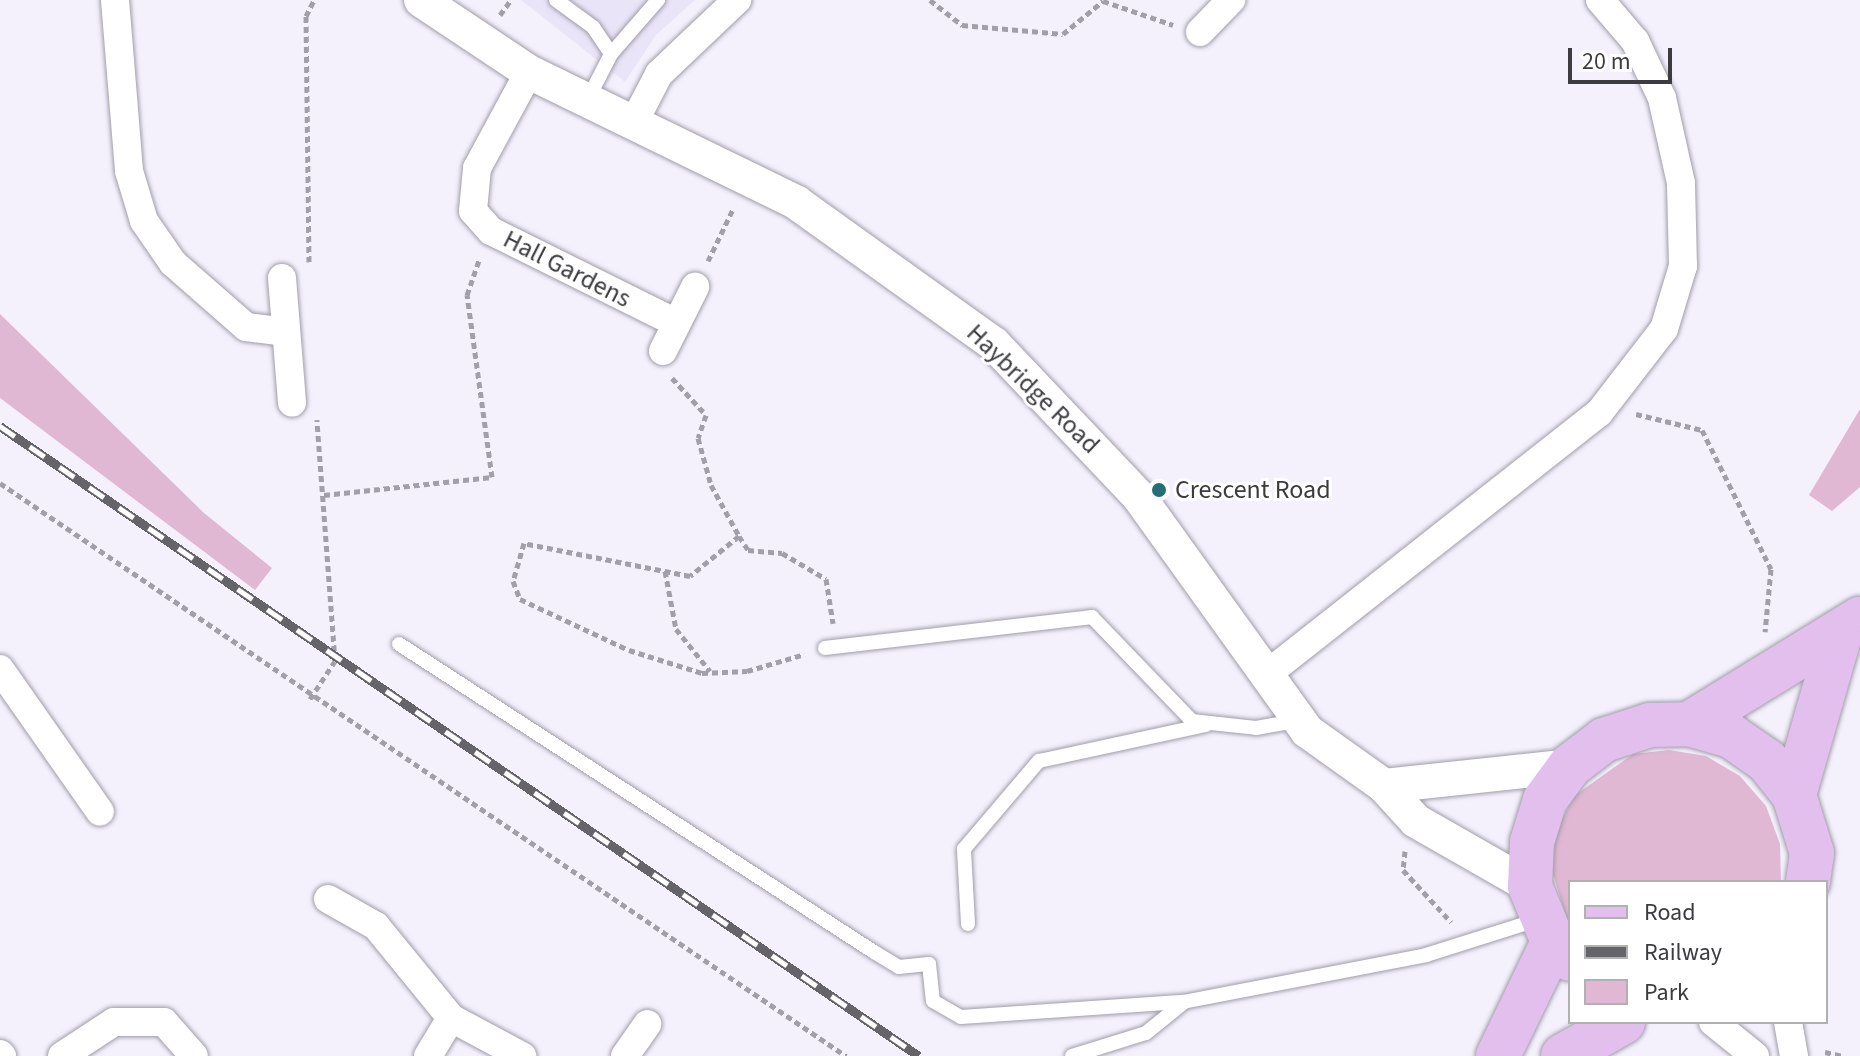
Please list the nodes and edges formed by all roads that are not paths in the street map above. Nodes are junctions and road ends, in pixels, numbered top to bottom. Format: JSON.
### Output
{"nodes":[{"id":1,"x":115,"y":0,"type":"edge"},
{"id":2,"x":421,"y":0,"type":"edge"},
{"id":3,"x":556,"y":0,"type":"edge"},
{"id":4,"x":658,"y":0,"type":"edge"},
{"id":5,"x":737,"y":0,"type":"edge"},
{"id":6,"x":1231,"y":0,"type":"edge"},
{"id":7,"x":1600,"y":0,"type":"edge"},
{"id":8,"x":1200,"y":32,"type":"road end"},
{"id":9,"x":611,"y":54,"type":"junction"},
{"id":10,"x":529,"y":72,"type":"junction"},
{"id":11,"x":587,"y":101,"type":"junction"},
{"id":12,"x":634,"y":122,"type":"junction"},
{"id":13,"x":282,"y":278,"type":"dead end"},
{"id":14,"x":695,"y":287,"type":"road end"},
{"id":15,"x":676,"y":323,"type":"junction"},
{"id":16,"x":285,"y":332,"type":"junction"},
{"id":17,"x":663,"y":351,"type":"road end"},
{"id":18,"x":292,"y":403,"type":"dead end"},
{"id":19,"x":1854,"y":626,"type":"edge"},
{"id":20,"x":399,"y":644,"type":"dead end"},
{"id":21,"x":831,"y":648,"type":"road end"},
{"id":22,"x":0,"y":669,"type":"edge"},
{"id":23,"x":1267,"y":674,"type":"junction"},
{"id":24,"x":1297,"y":721,"type":"junction"},
{"id":25,"x":1210,"y":724,"type":"junction"},
{"id":26,"x":1689,"y":724,"type":"junction"},
{"id":27,"x":1570,"y":766,"type":"junction"},
{"id":28,"x":1384,"y":786,"type":"junction"},
{"id":29,"x":1794,"y":795,"type":"junction"},
{"id":30,"x":100,"y":812,"type":"dead end"},
{"id":31,"x":1808,"y":880,"type":"edge"},
{"id":32,"x":328,"y":899,"type":"dead end"},
{"id":33,"x":968,"y":924,"type":"dead end"},
{"id":34,"x":1548,"y":926,"type":"edge"},
{"id":35,"x":1183,"y":1002,"type":"junction"},
{"id":36,"x":451,"y":1018,"type":"junction"},
{"id":37,"x":647,"y":1024,"type":"dead end"},
{"id":38,"x":1619,"y":1024,"type":"edge"},
{"id":39,"x":1715,"y":1024,"type":"edge"},
{"id":40,"x":1788,"y":1024,"type":"edge"},
{"id":41,"x":62,"y":1056,"type":"edge"},
{"id":42,"x":194,"y":1056,"type":"edge"},
{"id":43,"x":428,"y":1056,"type":"edge"},
{"id":44,"x":522,"y":1056,"type":"edge"},
{"id":45,"x":625,"y":1056,"type":"edge"},
{"id":46,"x":1072,"y":1056,"type":"edge"},
{"id":47,"x":1498,"y":1056,"type":"edge"},
{"id":48,"x":1563,"y":1056,"type":"edge"},
{"id":49,"x":1755,"y":1056,"type":"edge"},
{"id":50,"x":1794,"y":1056,"type":"edge"}],
"edges":[{"from":1,"to":16,"type":"street"},
{"from":2,"to":10,"type":"street","name":"Haybridge Road"},
{"from":3,"to":9,"type":"lane"},
{"from":4,"to":9,"type":"lane"},
{"from":5,"to":12,"type":"street"},
{"from":6,"to":8,"type":"street"},
{"from":7,"to":23,"type":"street"},
{"from":9,"to":11,"type":"lane"},
{"from":10,"to":11,"type":"street","name":"Haybridge Road"},
{"from":10,"to":15,"type":"street","name":"Hall Gardens"},
{"from":11,"to":12,"type":"street","name":"Haybridge Road"},
{"from":12,"to":23,"type":"street","name":"Haybridge Road"},
{"from":13,"to":16,"type":"street"},
{"from":14,"to":15,"type":"street"},
{"from":15,"to":17,"type":"street"},
{"from":16,"to":18,"type":"street"},
{"from":19,"to":26,"type":"main road"},
{"from":19,"to":29,"type":"main road"},
{"from":20,"to":35,"type":"lane"},
{"from":21,"to":25,"type":"lane"},
{"from":22,"to":30,"type":"street"},
{"from":23,"to":24,"type":"street","name":"Haybridge Road"},
{"from":24,"to":25,"type":"lane"},
{"from":24,"to":28,"type":"street","name":"Haybridge Road"},
{"from":25,"to":33,"type":"lane"},
{"from":26,"to":27,"type":"main road"},
{"from":26,"to":29,"type":"main road"},
{"from":27,"to":28,"type":"street"},
{"from":27,"to":34,"type":"main road"},
{"from":28,"to":34,"type":"street","name":"Haybridge Road"},
{"from":29,"to":31,"type":"main road"},
{"from":32,"to":36,"type":"street"},
{"from":34,"to":35,"type":"lane"},
{"from":34,"to":47,"type":"main road"},
{"from":35,"to":46,"type":"lane"},
{"from":36,"to":43,"type":"street"},
{"from":36,"to":44,"type":"street"},
{"from":37,"to":45,"type":"street"},
{"from":38,"to":48,"type":"main road"},
{"from":39,"to":49,"type":"street"},
{"from":40,"to":50,"type":"street"},
{"from":41,"to":42,"type":"street"}]}
